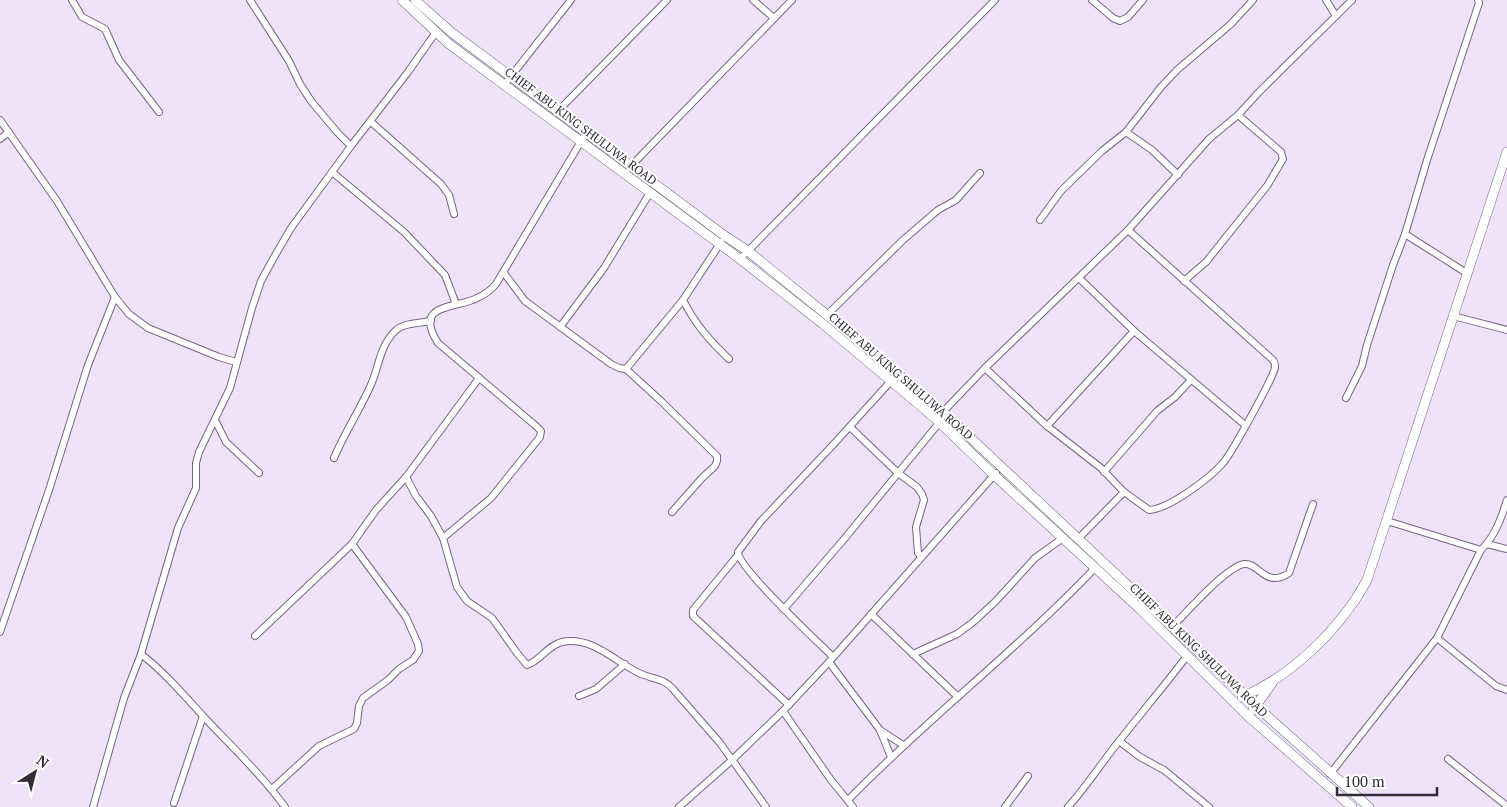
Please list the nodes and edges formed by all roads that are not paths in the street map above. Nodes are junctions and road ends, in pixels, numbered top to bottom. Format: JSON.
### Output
{"nodes":[{"id":1,"x":72,"y":0,"type":"edge"},
{"id":2,"x":250,"y":0,"type":"edge"},
{"id":3,"x":402,"y":0,"type":"edge"},
{"id":4,"x":415,"y":0,"type":"edge"},
{"id":5,"x":571,"y":0,"type":"edge"},
{"id":6,"x":667,"y":0,"type":"edge"},
{"id":7,"x":753,"y":0,"type":"edge"},
{"id":8,"x":792,"y":0,"type":"edge"},
{"id":9,"x":995,"y":0,"type":"edge"},
{"id":10,"x":1092,"y":0,"type":"edge"},
{"id":11,"x":1143,"y":0,"type":"edge"},
{"id":12,"x":1253,"y":0,"type":"edge"},
{"id":13,"x":1326,"y":0,"type":"edge"},
{"id":14,"x":1352,"y":0,"type":"edge"},
{"id":15,"x":1478,"y":0,"type":"edge"},
{"id":16,"x":1336,"y":16,"type":"junction"},
{"id":17,"x":774,"y":18,"type":"junction"},
{"id":18,"x":436,"y":32,"type":"junction"},
{"id":19,"x":510,"y":76,"type":"junction"},
{"id":20,"x":504,"y":85,"type":"junction"},
{"id":21,"x":159,"y":112,"type":"dead end"},
{"id":22,"x":557,"y":112,"type":"junction"},
{"id":23,"x":1238,"y":115,"type":"junction"},
{"id":24,"x":550,"y":119,"type":"junction"},
{"id":25,"x":0,"y":120,"type":"edge"},
{"id":26,"x":370,"y":121,"type":"junction"},
{"id":27,"x":9,"y":132,"type":"junction"},
{"id":28,"x":1126,"y":132,"type":"junction"},
{"id":29,"x":586,"y":133,"type":"junction"},
{"id":30,"x":0,"y":139,"type":"edge"},
{"id":31,"x":581,"y":142,"type":"junction"},
{"id":32,"x":351,"y":146,"type":"junction"},
{"id":33,"x":1507,"y":152,"type":"edge"},
{"id":34,"x":628,"y":170,"type":"junction"},
{"id":35,"x":332,"y":172,"type":"junction"},
{"id":36,"x":980,"y":173,"type":"dead end"},
{"id":37,"x":1178,"y":175,"type":"junction"},
{"id":38,"x":652,"y":189,"type":"junction"},
{"id":39,"x":454,"y":214,"type":"dead end"},
{"id":40,"x":1040,"y":220,"type":"dead end"},
{"id":41,"x":1128,"y":230,"type":"junction"},
{"id":42,"x":1405,"y":234,"type":"junction"},
{"id":43,"x":722,"y":240,"type":"junction"},
{"id":44,"x":748,"y":252,"type":"junction"},
{"id":45,"x":740,"y":259,"type":"junction"},
{"id":46,"x":504,"y":273,"type":"junction"},
{"id":47,"x":1468,"y":274,"type":"junction"},
{"id":48,"x":1079,"y":278,"type":"junction"},
{"id":49,"x":1184,"y":281,"type":"junction"},
{"id":50,"x":115,"y":297,"type":"junction"},
{"id":51,"x":683,"y":300,"type":"junction"},
{"id":52,"x":456,"y":304,"type":"junction"},
{"id":53,"x":827,"y":315,"type":"junction"},
{"id":54,"x":1453,"y":316,"type":"junction"},
{"id":55,"x":431,"y":321,"type":"junction"},
{"id":56,"x":560,"y":327,"type":"junction"},
{"id":57,"x":1507,"y":330,"type":"edge"},
{"id":58,"x":1134,"y":331,"type":"junction"},
{"id":59,"x":729,"y":359,"type":"dead end"},
{"id":60,"x":236,"y":362,"type":"junction"},
{"id":61,"x":626,"y":368,"type":"junction"},
{"id":62,"x":985,"y":368,"type":"junction"},
{"id":63,"x":479,"y":378,"type":"junction"},
{"id":64,"x":1191,"y":380,"type":"junction"},
{"id":65,"x":891,"y":381,"type":"junction"},
{"id":66,"x":1346,"y":398,"type":"dead end"},
{"id":67,"x":944,"y":412,"type":"junction"},
{"id":68,"x":215,"y":420,"type":"junction"},
{"id":69,"x":937,"y":421,"type":"junction"},
{"id":70,"x":1245,"y":425,"type":"junction"},
{"id":71,"x":1047,"y":426,"type":"junction"},
{"id":72,"x":850,"y":427,"type":"junction"},
{"id":73,"x":334,"y":458,"type":"dead end"},
{"id":74,"x":1001,"y":467,"type":"junction"},
{"id":75,"x":1104,"y":472,"type":"junction"},
{"id":76,"x":259,"y":473,"type":"dead end"},
{"id":77,"x":898,"y":473,"type":"junction"},
{"id":78,"x":994,"y":475,"type":"junction"},
{"id":79,"x":406,"y":477,"type":"junction"},
{"id":80,"x":1124,"y":492,"type":"junction"},
{"id":81,"x":1507,"y":500,"type":"edge"},
{"id":82,"x":1313,"y":504,"type":"dead end"},
{"id":83,"x":672,"y":512,"type":"dead end"},
{"id":84,"x":1387,"y":521,"type":"junction"},
{"id":85,"x":443,"y":535,"type":"junction"},
{"id":86,"x":1062,"y":538,"type":"junction"},
{"id":87,"x":1078,"y":540,"type":"junction"},
{"id":88,"x":352,"y":544,"type":"junction"},
{"id":89,"x":1487,"y":544,"type":"junction"},
{"id":90,"x":1507,"y":549,"type":"edge"},
{"id":91,"x":1481,"y":550,"type":"junction"},
{"id":92,"x":738,"y":555,"type":"junction"},
{"id":93,"x":921,"y":556,"type":"junction"},
{"id":94,"x":1095,"y":568,"type":"junction"},
{"id":95,"x":784,"y":609,"type":"junction"},
{"id":96,"x":871,"y":614,"type":"junction"},
{"id":97,"x":1172,"y":628,"type":"junction"},
{"id":98,"x":0,"y":632,"type":"edge"},
{"id":99,"x":255,"y":636,"type":"dead end"},
{"id":100,"x":1437,"y":638,"type":"junction"},
{"id":101,"x":141,"y":654,"type":"junction"},
{"id":102,"x":913,"y":654,"type":"junction"},
{"id":103,"x":1187,"y":656,"type":"junction"},
{"id":104,"x":831,"y":659,"type":"junction"},
{"id":105,"x":625,"y":664,"type":"junction"},
{"id":106,"x":1229,"y":681,"type":"junction"},
{"id":107,"x":1507,"y":690,"type":"edge"},
{"id":108,"x":1262,"y":691,"type":"junction"},
{"id":109,"x":579,"y":696,"type":"dead end"},
{"id":110,"x":1246,"y":696,"type":"junction"},
{"id":111,"x":958,"y":697,"type":"junction"},
{"id":112,"x":1232,"y":700,"type":"junction"},
{"id":113,"x":789,"y":705,"type":"junction"},
{"id":114,"x":1256,"y":706,"type":"junction"},
{"id":115,"x":783,"y":711,"type":"junction"},
{"id":116,"x":1265,"y":714,"type":"junction"},
{"id":117,"x":203,"y":716,"type":"junction"},
{"id":118,"x":1249,"y":717,"type":"junction"},
{"id":119,"x":880,"y":730,"type":"junction"},
{"id":120,"x":1118,"y":741,"type":"junction"},
{"id":121,"x":903,"y":745,"type":"junction"},
{"id":122,"x":891,"y":757,"type":"junction"},
{"id":123,"x":1448,"y":759,"type":"dead end"},
{"id":124,"x":732,"y":760,"type":"junction"},
{"id":125,"x":1330,"y":774,"type":"junction"},
{"id":126,"x":1028,"y":776,"type":"dead end"},
{"id":127,"x":272,"y":789,"type":"junction"},
{"id":128,"x":848,"y":800,"type":"junction"},
{"id":129,"x":174,"y":803,"type":"dead end"},
{"id":130,"x":1071,"y":806,"type":"edge"},
{"id":131,"x":1507,"y":806,"type":"edge"},
{"id":132,"x":93,"y":807,"type":"edge"},
{"id":133,"x":285,"y":807,"type":"edge"},
{"id":134,"x":679,"y":807,"type":"edge"},
{"id":135,"x":766,"y":807,"type":"edge"},
{"id":136,"x":853,"y":807,"type":"edge"},
{"id":137,"x":1005,"y":807,"type":"edge"},
{"id":138,"x":1208,"y":807,"type":"edge"},
{"id":139,"x":1352,"y":807,"type":"edge"},
{"id":140,"x":1368,"y":807,"type":"edge"}],
"edges":[{"from":1,"to":21,"type":"street"},
{"from":2,"to":32,"type":"street"},
{"from":3,"to":18,"type":"street","name":"CHIEF ABU KING SHULUWA ROAD"},
{"from":4,"to":19,"type":"street"},
{"from":5,"to":19,"type":"street"},
{"from":6,"to":22,"type":"street"},
{"from":7,"to":17,"type":"street"},
{"from":8,"to":17,"type":"street"},
{"from":9,"to":44,"type":"street"},
{"from":10,"to":11,"type":"street"},
{"from":12,"to":28,"type":"street"},
{"from":13,"to":16,"type":"street"},
{"from":14,"to":16,"type":"street"},
{"from":15,"to":42,"type":"street"},
{"from":16,"to":23,"type":"street"},
{"from":17,"to":34,"type":"street"},
{"from":18,"to":20,"type":"street","name":"CHIEF ABU KING SHULUWA ROAD"},
{"from":18,"to":26,"type":"street"},
{"from":19,"to":20,"type":"street"},
{"from":19,"to":22,"type":"street"},
{"from":20,"to":24,"type":"street","name":"CHIEF ABU KING SHULUWA ROAD"},
{"from":22,"to":24,"type":"street"},
{"from":22,"to":29,"type":"street"},
{"from":23,"to":37,"type":"street"},
{"from":23,"to":49,"type":"street"},
{"from":24,"to":31,"type":"street","name":"CHIEF ABU KING SHULUWA ROAD"},
{"from":25,"to":27,"type":"street"},
{"from":26,"to":32,"type":"street"},
{"from":26,"to":39,"type":"street"},
{"from":27,"to":30,"type":"street"},
{"from":27,"to":50,"type":"street"},
{"from":28,"to":37,"type":"street"},
{"from":28,"to":40,"type":"street"},
{"from":29,"to":31,"type":"street"},
{"from":29,"to":34,"type":"street"},
{"from":31,"to":34,"type":"street","name":"CHIEF ABU KING SHULUWA ROAD"},
{"from":31,"to":46,"type":"street"},
{"from":32,"to":35,"type":"street"},
{"from":33,"to":47,"type":"street"},
{"from":34,"to":38,"type":"street","name":"CHIEF ABU KING SHULUWA ROAD"},
{"from":35,"to":52,"type":"street"},
{"from":35,"to":60,"type":"street"},
{"from":36,"to":53,"type":"street"},
{"from":37,"to":41,"type":"street"},
{"from":38,"to":43,"type":"street","name":"CHIEF ABU KING SHULUWA ROAD"},
{"from":38,"to":56,"type":"street"},
{"from":41,"to":48,"type":"street"},
{"from":41,"to":49,"type":"street"},
{"from":42,"to":47,"type":"street"},
{"from":42,"to":66,"type":"street"},
{"from":43,"to":44,"type":"street"},
{"from":43,"to":45,"type":"street","name":"CHIEF ABU KING SHULUWA ROAD"},
{"from":43,"to":51,"type":"street"},
{"from":44,"to":45,"type":"street"},
{"from":44,"to":53,"type":"street"},
{"from":45,"to":65,"type":"street","name":"CHIEF ABU KING SHULUWA ROAD"},
{"from":46,"to":52,"type":"street"},
{"from":46,"to":56,"type":"street"},
{"from":47,"to":54,"type":"street"},
{"from":48,"to":58,"type":"street"},
{"from":48,"to":62,"type":"street"},
{"from":49,"to":70,"type":"street"},
{"from":50,"to":60,"type":"street"},
{"from":50,"to":98,"type":"street"},
{"from":51,"to":59,"type":"street"},
{"from":51,"to":61,"type":"street"},
{"from":52,"to":55,"type":"street"},
{"from":53,"to":67,"type":"street"},
{"from":54,"to":57,"type":"street"},
{"from":54,"to":84,"type":"street"},
{"from":55,"to":63,"type":"street"},
{"from":55,"to":73,"type":"street"},
{"from":56,"to":61,"type":"street"},
{"from":58,"to":64,"type":"street"},
{"from":58,"to":71,"type":"street"},
{"from":60,"to":68,"type":"street"},
{"from":61,"to":83,"type":"street"},
{"from":62,"to":67,"type":"street"},
{"from":62,"to":71,"type":"street"},
{"from":63,"to":79,"type":"street"},
{"from":63,"to":85,"type":"street"},
{"from":64,"to":70,"type":"street"},
{"from":64,"to":75,"type":"street"},
{"from":65,"to":69,"type":"street","name":"CHIEF ABU KING SHULUWA ROAD"},
{"from":65,"to":72,"type":"street"},
{"from":67,"to":69,"type":"street"},
{"from":67,"to":74,"type":"street"},
{"from":68,"to":76,"type":"street"},
{"from":68,"to":101,"type":"street"},
{"from":69,"to":77,"type":"street"},
{"from":69,"to":78,"type":"street","name":"CHIEF ABU KING SHULUWA ROAD"},
{"from":70,"to":80,"type":"street"},
{"from":71,"to":75,"type":"street"},
{"from":72,"to":77,"type":"street"},
{"from":72,"to":92,"type":"street"},
{"from":74,"to":78,"type":"street"},
{"from":74,"to":87,"type":"street"},
{"from":75,"to":80,"type":"street"},
{"from":77,"to":93,"type":"street"},
{"from":77,"to":95,"type":"street"},
{"from":78,"to":86,"type":"street","name":"CHIEF ABU KING SHULUWA ROAD"},
{"from":78,"to":93,"type":"street"},
{"from":79,"to":85,"type":"street"},
{"from":79,"to":88,"type":"street"},
{"from":80,"to":87,"type":"street"},
{"from":81,"to":89,"type":"street"},
{"from":82,"to":97,"type":"street"},
{"from":84,"to":91,"type":"street"},
{"from":84,"to":108,"type":"street"},
{"from":85,"to":105,"type":"street"},
{"from":86,"to":94,"type":"street","name":"CHIEF ABU KING SHULUWA ROAD"},
{"from":86,"to":102,"type":"street"},
{"from":87,"to":97,"type":"street"},
{"from":88,"to":99,"type":"street"},
{"from":88,"to":127,"type":"street"},
{"from":89,"to":90,"type":"street"},
{"from":89,"to":91,"type":"street"},
{"from":91,"to":100,"type":"street"},
{"from":92,"to":95,"type":"street"},
{"from":92,"to":113,"type":"street"},
{"from":93,"to":96,"type":"street"},
{"from":94,"to":103,"type":"street","name":"CHIEF ABU KING SHULUWA ROAD"},
{"from":94,"to":111,"type":"street"},
{"from":95,"to":104,"type":"street"},
{"from":96,"to":102,"type":"street"},
{"from":96,"to":104,"type":"street"},
{"from":97,"to":106,"type":"street"},
{"from":100,"to":107,"type":"street"},
{"from":100,"to":125,"type":"street"},
{"from":101,"to":117,"type":"street"},
{"from":101,"to":132,"type":"street"},
{"from":102,"to":111,"type":"street"},
{"from":103,"to":112,"type":"street","name":"CHIEF ABU KING SHULUWA ROAD"},
{"from":103,"to":120,"type":"street"},
{"from":104,"to":113,"type":"street"},
{"from":104,"to":119,"type":"street"},
{"from":105,"to":109,"type":"street"},
{"from":105,"to":124,"type":"street"},
{"from":106,"to":108,"type":"street"},
{"from":106,"to":110,"type":"street"},
{"from":108,"to":110,"type":"street"},
{"from":108,"to":114,"type":"street"},
{"from":108,"to":116,"type":"street"},
{"from":110,"to":112,"type":"street"},
{"from":110,"to":114,"type":"street"},
{"from":111,"to":121,"type":"street"},
{"from":112,"to":118,"type":"street","name":"CHIEF ABU KING SHULUWA ROAD"},
{"from":113,"to":115,"type":"street"},
{"from":114,"to":116,"type":"street"},
{"from":114,"to":118,"type":"street"},
{"from":115,"to":124,"type":"street"},
{"from":115,"to":128,"type":"street"},
{"from":116,"to":125,"type":"street"},
{"from":117,"to":127,"type":"street"},
{"from":117,"to":129,"type":"street"},
{"from":118,"to":139,"type":"street","name":"CHIEF ABU KING SHULUWA ROAD"},
{"from":119,"to":121,"type":"street"},
{"from":119,"to":122,"type":"street"},
{"from":120,"to":130,"type":"street"},
{"from":120,"to":138,"type":"street"},
{"from":121,"to":122,"type":"street"},
{"from":122,"to":128,"type":"street"},
{"from":123,"to":131,"type":"street"},
{"from":124,"to":134,"type":"street"},
{"from":124,"to":135,"type":"street"},
{"from":125,"to":140,"type":"street"},
{"from":126,"to":137,"type":"street"},
{"from":127,"to":133,"type":"street"},
{"from":128,"to":136,"type":"street"}]}
